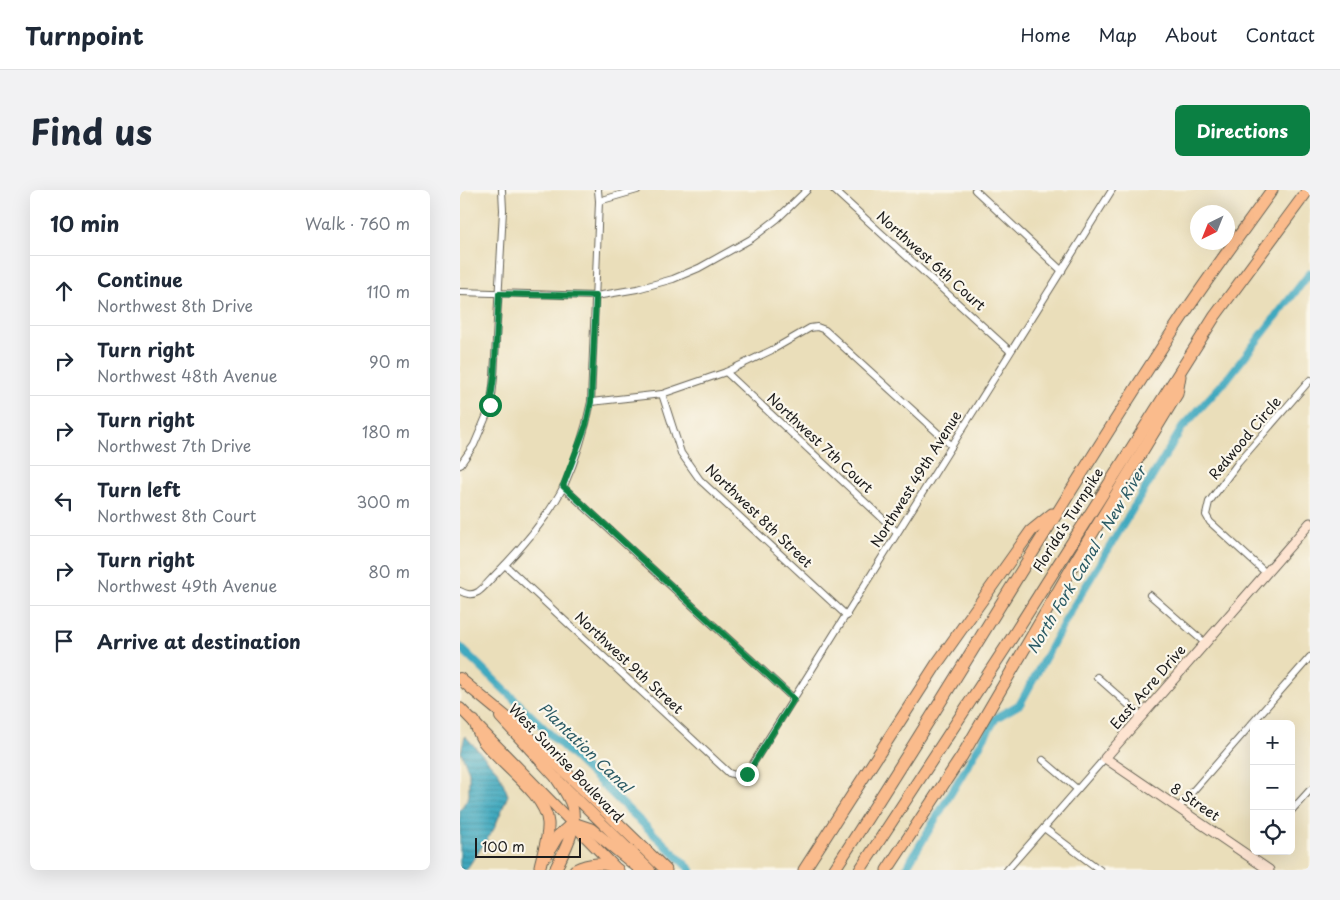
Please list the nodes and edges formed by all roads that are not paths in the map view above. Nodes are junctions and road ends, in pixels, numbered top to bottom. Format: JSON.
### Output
{"nodes":[{"id":1,"x":502,"y":190,"type":"edge"},
{"id":2,"x":598,"y":190,"type":"edge"},
{"id":3,"x":637,"y":190,"type":"edge"},
{"id":4,"x":807,"y":190,"type":"edge"},
{"id":5,"x":834,"y":190,"type":"edge"},
{"id":6,"x":975,"y":190,"type":"edge"},
{"id":7,"x":1112,"y":190,"type":"edge"},
{"id":8,"x":1272,"y":190,"type":"edge"},
{"id":9,"x":1308,"y":190,"type":"edge"},
{"id":10,"x":599,"y":201,"type":"junction"},
{"id":11,"x":1062,"y":271,"type":"junction"},
{"id":12,"x":460,"y":292,"type":"edge"},
{"id":13,"x":499,"y":294,"type":"junction"},
{"id":14,"x":596,"y":296,"type":"junction"},
{"id":15,"x":1010,"y":351,"type":"junction"},
{"id":16,"x":1182,"y":368,"type":"junction"},
{"id":17,"x":726,"y":372,"type":"junction"},
{"id":18,"x":1310,"y":380,"type":"edge"},
{"id":19,"x":662,"y":394,"type":"junction"},
{"id":20,"x":591,"y":402,"type":"junction"},
{"id":21,"x":952,"y":446,"type":"junction"},
{"id":22,"x":460,"y":465,"type":"edge"},
{"id":23,"x":563,"y":486,"type":"junction"},
{"id":24,"x":1060,"y":506,"type":"junction"},
{"id":25,"x":1310,"y":523,"type":"edge"},
{"id":26,"x":897,"y":532,"type":"junction"},
{"id":27,"x":505,"y":565,"type":"junction"},
{"id":28,"x":1266,"y":573,"type":"junction"},
{"id":29,"x":460,"y":591,"type":"edge"},
{"id":30,"x":1150,"y":595,"type":"dead end"},
{"id":31,"x":847,"y":616,"type":"junction"},
{"id":32,"x":1204,"y":643,"type":"junction"},
{"id":33,"x":1310,"y":657,"type":"edge"},
{"id":34,"x":1097,"y":677,"type":"dead end"},
{"id":35,"x":463,"y":681,"type":"edge"},
{"id":36,"x":794,"y":699,"type":"junction"},
{"id":37,"x":460,"y":708,"type":"edge"},
{"id":38,"x":1141,"y":716,"type":"junction"},
{"id":39,"x":474,"y":721,"type":"junction"},
{"id":40,"x":1106,"y":758,"type":"junction"},
{"id":41,"x":1043,"y":760,"type":"dead end"},
{"id":42,"x":738,"y":776,"type":"joint"},
{"id":43,"x":557,"y":779,"type":"junction"},
{"id":44,"x":1077,"y":789,"type":"junction"},
{"id":45,"x":1310,"y":790,"type":"edge"},
{"id":46,"x":1179,"y":808,"type":"junction"},
{"id":47,"x":1292,"y":810,"type":"edge"},
{"id":48,"x":573,"y":823,"type":"junction"},
{"id":49,"x":1044,"y":828,"type":"junction"},
{"id":50,"x":1250,"y":852,"type":"edge"},
{"id":51,"x":1255,"y":855,"type":"edge"},
{"id":52,"x":539,"y":868,"type":"edge"},
{"id":53,"x":616,"y":868,"type":"edge"},
{"id":54,"x":555,"y":870,"type":"edge"},
{"id":55,"x":575,"y":870,"type":"edge"},
{"id":56,"x":641,"y":870,"type":"edge"},
{"id":57,"x":650,"y":870,"type":"edge"},
{"id":58,"x":666,"y":870,"type":"edge"},
{"id":59,"x":804,"y":870,"type":"edge"},
{"id":60,"x":834,"y":870,"type":"edge"},
{"id":61,"x":860,"y":870,"type":"edge"},
{"id":62,"x":887,"y":870,"type":"edge"},
{"id":63,"x":1007,"y":870,"type":"edge"},
{"id":64,"x":1100,"y":870,"type":"edge"},
{"id":65,"x":1269,"y":870,"type":"edge"}],
"edges":[{"from":1,"to":13,"type":"street"},
{"from":2,"to":10,"type":"street"},
{"from":3,"to":10,"type":"street"},
{"from":4,"to":14,"type":"street"},
{"from":5,"to":15,"type":"street","name":"Northwest 6th Court"},
{"from":6,"to":11,"type":"street"},
{"from":7,"to":11,"type":"street","name":"Northwest 49th Avenue"},
{"from":8,"to":24,"type":"highway","name":"Florida's Turnpike"},
{"from":9,"to":16,"type":"highway","name":"Florida's Turnpike"},
{"from":10,"to":14,"type":"street"},
{"from":11,"to":15,"type":"street","name":"Northwest 49th Avenue"},
{"from":12,"to":13,"type":"street"},
{"from":13,"to":14,"type":"street"},
{"from":13,"to":22,"type":"street"},
{"from":14,"to":20,"type":"street"},
{"from":15,"to":21,"type":"street","name":"Northwest 49th Avenue"},
{"from":16,"to":61,"type":"highway","name":"Florida's Turnpike"},
{"from":16,"to":62,"type":"highway"},
{"from":17,"to":19,"type":"street"},
{"from":17,"to":21,"type":"street"},
{"from":17,"to":26,"type":"street","name":"Northwest 7th Court"},
{"from":18,"to":28,"type":"street","name":"Redwood Circle"},
{"from":19,"to":20,"type":"street"},
{"from":19,"to":31,"type":"street","name":"Northwest 8th Street"},
{"from":20,"to":23,"type":"street"},
{"from":21,"to":26,"type":"street","name":"Northwest 49th Avenue"},
{"from":23,"to":27,"type":"street"},
{"from":23,"to":36,"type":"street"},
{"from":24,"to":59,"type":"highway"},
{"from":24,"to":60,"type":"highway","name":"Florida's Turnpike"},
{"from":25,"to":28,"type":"street","name":"East Acre Drive"},
{"from":26,"to":31,"type":"street","name":"Northwest 49th Avenue"},
{"from":27,"to":29,"type":"street"},
{"from":27,"to":42,"type":"street","name":"Northwest 9th Street"},
{"from":28,"to":32,"type":"street","name":"East Acre Drive"},
{"from":30,"to":32,"type":"street"},
{"from":31,"to":36,"type":"street","name":"Northwest 49th Avenue"},
{"from":32,"to":38,"type":"street","name":"East Acre Drive"},
{"from":33,"to":46,"type":"street"},
{"from":34,"to":38,"type":"street"},
{"from":35,"to":43,"type":"main road","name":"West Sunrise Boulevard"},
{"from":35,"to":58,"type":"highway"},
{"from":36,"to":42,"type":"street","name":"Northwest 49th Avenue"},
{"from":37,"to":39,"type":"main road"},
{"from":38,"to":40,"type":"street","name":"East Acre Drive"},
{"from":39,"to":48,"type":"main road"},
{"from":39,"to":52,"type":"highway"},
{"from":40,"to":44,"type":"street","name":"East Acre Drive"},
{"from":40,"to":46,"type":"street","name":"8 Street"},
{"from":41,"to":44,"type":"street"},
{"from":43,"to":48,"type":"highway"},
{"from":43,"to":57,"type":"main road","name":"West Sunrise Boulevard"},
{"from":44,"to":49,"type":"street","name":"East Acre Drive"},
{"from":45,"to":47,"type":"street"},
{"from":46,"to":50,"type":"street","name":"8 Street"},
{"from":48,"to":52,"type":"highway"},
{"from":48,"to":53,"type":"main road"},
{"from":48,"to":54,"type":"highway"},
{"from":48,"to":56,"type":"highway"},
{"from":49,"to":63,"type":"street","name":"East Acre Drive"},
{"from":49,"to":64,"type":"street"},
{"from":51,"to":65,"type":"street","name":"8 Street"},
{"from":53,"to":55,"type":"highway"}]}
